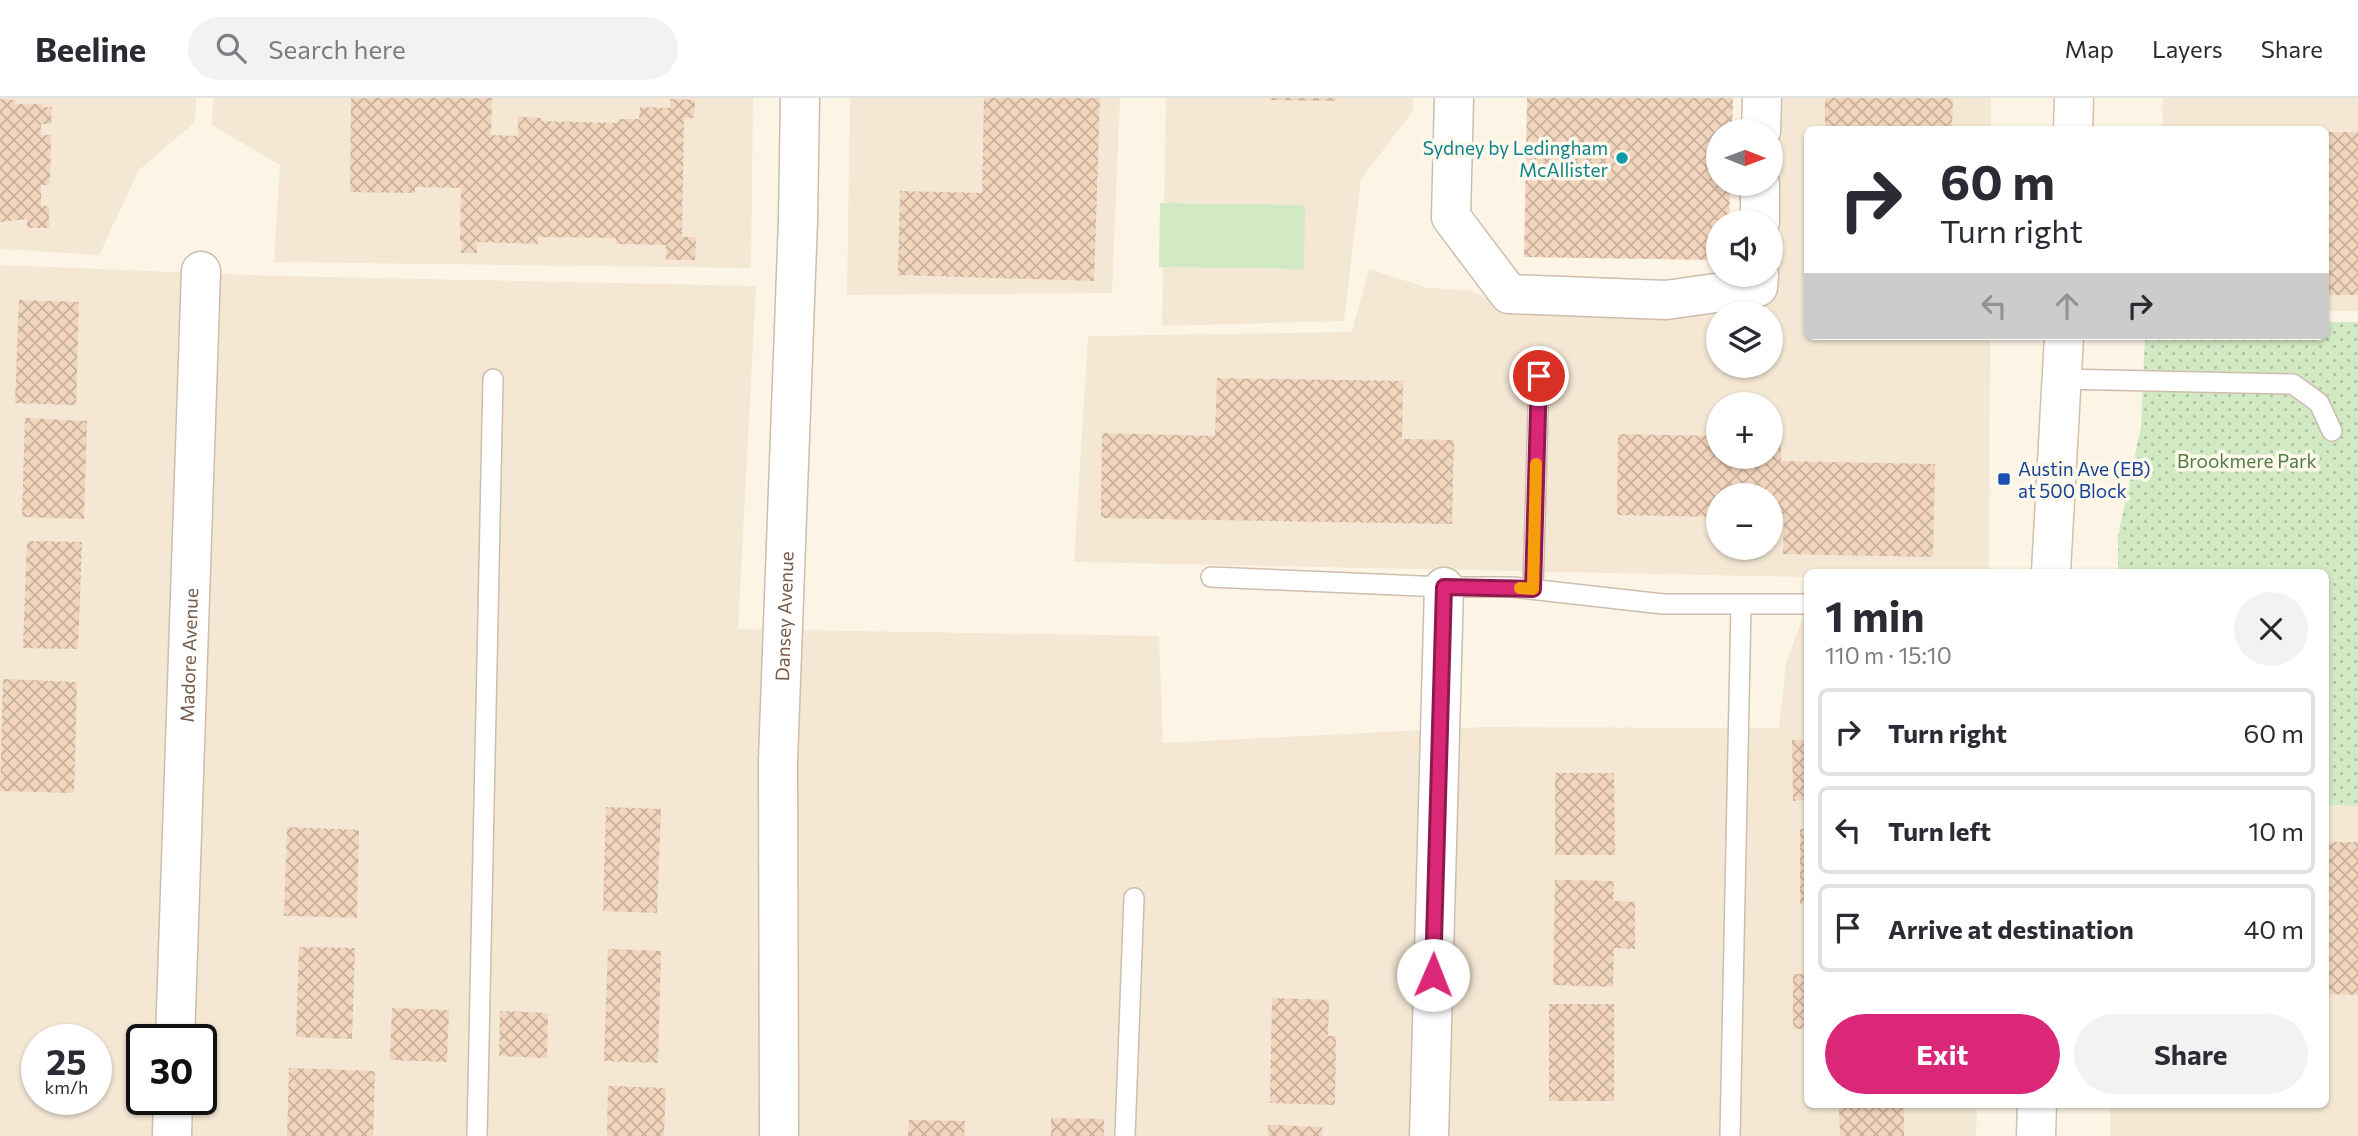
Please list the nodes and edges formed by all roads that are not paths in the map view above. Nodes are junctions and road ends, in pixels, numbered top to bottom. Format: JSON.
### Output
{"nodes":[{"id":1,"x":800,"y":98,"type":"edge"},
{"id":2,"x":1454,"y":98,"type":"edge"},
{"id":3,"x":1762,"y":98,"type":"edge"},
{"id":4,"x":2074,"y":98,"type":"edge"},
{"id":5,"x":1762,"y":119,"type":"edge"},
{"id":6,"x":2073,"y":126,"type":"edge"},
{"id":7,"x":201,"y":271,"type":"dead end"},
{"id":8,"x":1758,"y":287,"type":"edge"},
{"id":9,"x":2064,"y":340,"type":"edge"},
{"id":10,"x":1539,"y":376,"type":"dead end"},
{"id":11,"x":493,"y":379,"type":"dead end"},
{"id":12,"x":2062,"y":379,"type":"junction"},
{"id":13,"x":2332,"y":431,"type":"dead end"},
{"id":14,"x":2051,"y":569,"type":"edge"},
{"id":15,"x":1211,"y":577,"type":"dead end"},
{"id":16,"x":1444,"y":587,"type":"junction"},
{"id":17,"x":1533,"y":589,"type":"junction"},
{"id":18,"x":1804,"y":604,"type":"edge"},
{"id":19,"x":1741,"y":605,"type":"junction"},
{"id":20,"x":1134,"y":898,"type":"dead end"},
{"id":21,"x":176,"y":1024,"type":"edge"},
{"id":22,"x":2037,"y":1108,"type":"edge"},
{"id":23,"x":173,"y":1115,"type":"edge"},
{"id":24,"x":172,"y":1136,"type":"edge"},
{"id":25,"x":477,"y":1136,"type":"edge"},
{"id":26,"x":779,"y":1136,"type":"edge"},
{"id":27,"x":1125,"y":1136,"type":"edge"},
{"id":28,"x":1429,"y":1136,"type":"edge"},
{"id":29,"x":1731,"y":1136,"type":"edge"},
{"id":30,"x":2036,"y":1136,"type":"edge"}],
"edges":[{"from":1,"to":26,"type":"street","name":"Dansey Avenue"},
{"from":2,"to":8,"type":"street"},
{"from":3,"to":5,"type":"street"},
{"from":4,"to":6,"type":"street"},
{"from":7,"to":21,"type":"street","name":"Madore Avenue"},
{"from":9,"to":12,"type":"street"},
{"from":10,"to":17,"type":"lane"},
{"from":11,"to":25,"type":"lane"},
{"from":12,"to":13,"type":"lane"},
{"from":12,"to":14,"type":"street"},
{"from":15,"to":16,"type":"lane"},
{"from":16,"to":17,"type":"lane"},
{"from":16,"to":28,"type":"street"},
{"from":17,"to":19,"type":"lane"},
{"from":18,"to":19,"type":"lane"},
{"from":19,"to":29,"type":"lane"},
{"from":20,"to":27,"type":"lane"},
{"from":22,"to":30,"type":"street"},
{"from":23,"to":24,"type":"street"}]}
